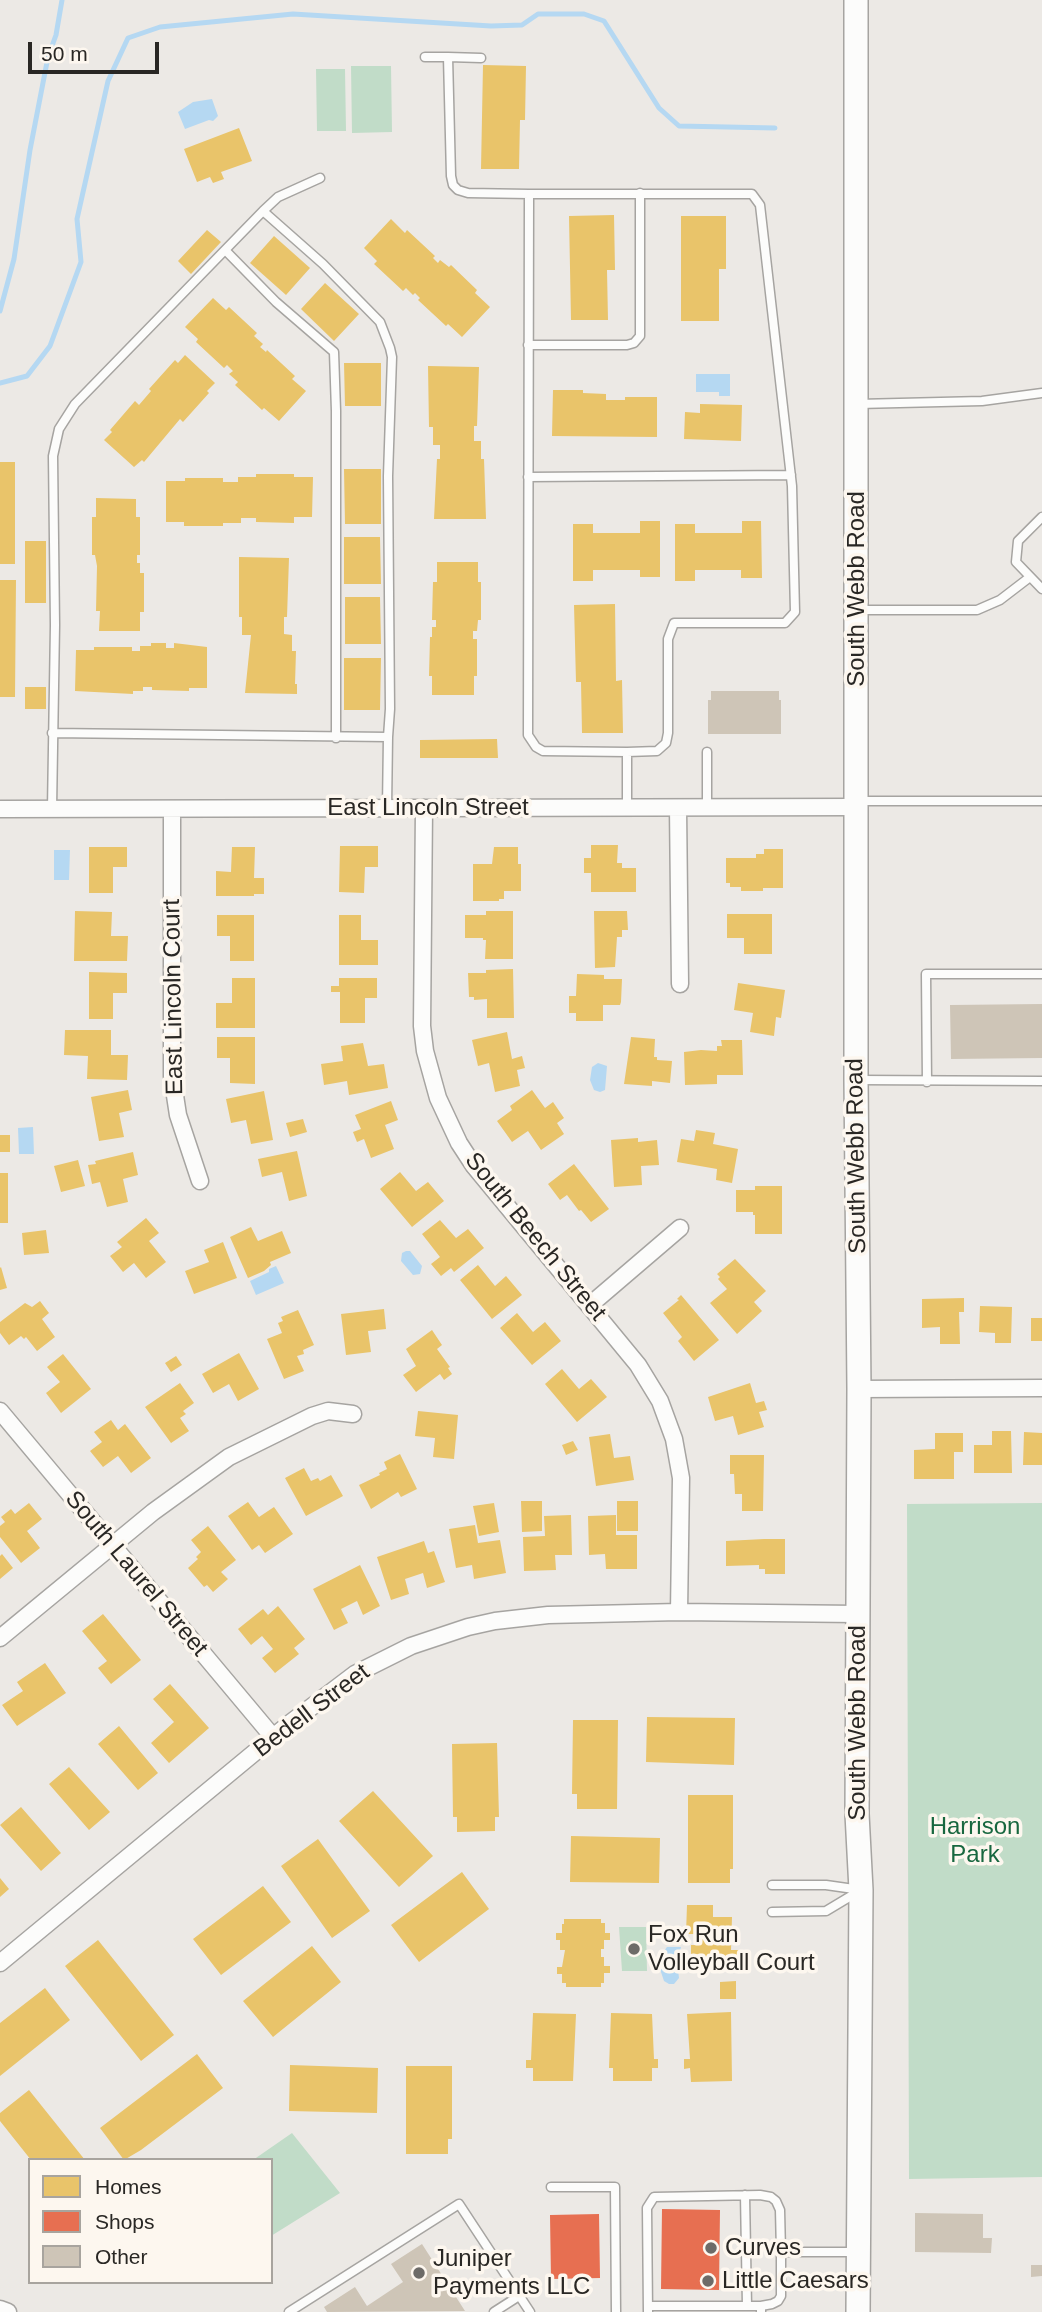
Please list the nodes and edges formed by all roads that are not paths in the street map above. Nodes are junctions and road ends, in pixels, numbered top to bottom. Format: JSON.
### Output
{"nodes":[{"id":1,"x":856,"y":0,"type":"edge"},
{"id":2,"x":425,"y":57,"type":"dead end"},
{"id":3,"x":448,"y":57,"type":"junction"},
{"id":4,"x":481,"y":58,"type":"dead end"},
{"id":5,"x":320,"y":177,"type":"dead end"},
{"id":6,"x":529,"y":194,"type":"junction"},
{"id":7,"x":639,"y":194,"type":"junction"},
{"id":8,"x":263,"y":211,"type":"junction"},
{"id":9,"x":226,"y":251,"type":"junction"},
{"id":10,"x":528,"y":345,"type":"junction"},
{"id":11,"x":1042,"y":393,"type":"edge"},
{"id":12,"x":858,"y":404,"type":"junction"},
{"id":13,"x":791,"y":475,"type":"junction"},
{"id":14,"x":528,"y":477,"type":"junction"},
{"id":15,"x":1042,"y":517,"type":"edge"},
{"id":16,"x":1030,"y":577,"type":"junction"},
{"id":17,"x":1042,"y":589,"type":"edge"},
{"id":18,"x":857,"y":610,"type":"junction"},
{"id":19,"x":52,"y":733,"type":"junction"},
{"id":20,"x":388,"y":737,"type":"junction"},
{"id":21,"x":336,"y":738,"type":"junction"},
{"id":22,"x":627,"y":752,"type":"junction"},
{"id":23,"x":707,"y":752,"type":"dead end"},
{"id":24,"x":1042,"y":801,"type":"edge"},
{"id":25,"x":857,"y":804,"type":"junction"},
{"id":26,"x":387,"y":808,"type":"junction"},
{"id":27,"x":424,"y":808,"type":"junction"},
{"id":28,"x":627,"y":808,"type":"junction"},
{"id":29,"x":678,"y":808,"type":"junction"},
{"id":30,"x":707,"y":808,"type":"junction"},
{"id":31,"x":0,"y":809,"type":"edge"},
{"id":32,"x":52,"y":809,"type":"junction"},
{"id":33,"x":172,"y":809,"type":"junction"},
{"id":34,"x":1042,"y":974,"type":"edge"},
{"id":35,"x":680,"y":984,"type":"dead end"},
{"id":36,"x":856,"y":1080,"type":"junction"},
{"id":37,"x":1042,"y":1081,"type":"edge"},
{"id":38,"x":927,"y":1082,"type":"junction"},
{"id":39,"x":200,"y":1181,"type":"dead end"},
{"id":40,"x":680,"y":1228,"type":"dead end"},
{"id":41,"x":590,"y":1304,"type":"junction"},
{"id":42,"x":1042,"y":1388,"type":"edge"},
{"id":43,"x":859,"y":1389,"type":"junction"},
{"id":44,"x":0,"y":1411,"type":"edge"},
{"id":45,"x":354,"y":1413,"type":"dead end"},
{"id":46,"x":112,"y":1546,"type":"junction"},
{"id":47,"x":679,"y":1612,"type":"junction"},
{"id":48,"x":857,"y":1614,"type":"junction"},
{"id":49,"x":0,"y":1639,"type":"edge"},
{"id":50,"x":273,"y":1737,"type":"junction"},
{"id":51,"x":772,"y":1885,"type":"dead end"},
{"id":52,"x":861,"y":1890,"type":"junction"},
{"id":53,"x":772,"y":1912,"type":"dead end"},
{"id":54,"x":0,"y":1963,"type":"edge"},
{"id":55,"x":551,"y":2187,"type":"dead end"},
{"id":56,"x":745,"y":2195,"type":"junction"},
{"id":57,"x":781,"y":2252,"type":"junction"},
{"id":58,"x":858,"y":2252,"type":"junction"},
{"id":59,"x":519,"y":2296,"type":"junction"},
{"id":60,"x":747,"y":2306,"type":"junction"},
{"id":61,"x":0,"y":2309,"type":"edge"},
{"id":62,"x":648,"y":2309,"type":"edge"},
{"id":63,"x":761,"y":2309,"type":"edge"},
{"id":64,"x":8,"y":2312,"type":"edge"},
{"id":65,"x":289,"y":2312,"type":"edge"},
{"id":66,"x":494,"y":2312,"type":"edge"},
{"id":67,"x":530,"y":2312,"type":"edge"},
{"id":68,"x":616,"y":2312,"type":"edge"},
{"id":69,"x":858,"y":2312,"type":"edge"}],
"edges":[{"from":1,"to":12,"type":"main road","name":"South Webb Road"},
{"from":2,"to":3,"type":"lane"},
{"from":3,"to":4,"type":"lane"},
{"from":3,"to":6,"type":"lane"},
{"from":5,"to":8,"type":"lane"},
{"from":6,"to":7,"type":"lane"},
{"from":6,"to":10,"type":"lane"},
{"from":7,"to":10,"type":"lane"},
{"from":7,"to":13,"type":"lane"},
{"from":8,"to":9,"type":"lane"},
{"from":8,"to":20,"type":"lane"},
{"from":9,"to":19,"type":"lane"},
{"from":9,"to":21,"type":"lane"},
{"from":10,"to":14,"type":"lane"},
{"from":11,"to":12,"type":"lane"},
{"from":12,"to":18,"type":"main road","name":"South Webb Road"},
{"from":13,"to":14,"type":"lane"},
{"from":13,"to":22,"type":"lane"},
{"from":14,"to":22,"type":"lane"},
{"from":15,"to":16,"type":"lane"},
{"from":16,"to":17,"type":"lane"},
{"from":16,"to":18,"type":"lane"},
{"from":18,"to":25,"type":"main road","name":"South Webb Road"},
{"from":19,"to":21,"type":"lane"},
{"from":19,"to":32,"type":"lane"},
{"from":20,"to":21,"type":"lane"},
{"from":20,"to":26,"type":"lane"},
{"from":22,"to":28,"type":"lane"},
{"from":23,"to":30,"type":"lane"},
{"from":24,"to":25,"type":"lane"},
{"from":25,"to":30,"type":"street","name":"East Lincoln Street"},
{"from":25,"to":36,"type":"main road","name":"South Webb Road"},
{"from":26,"to":27,"type":"street","name":"East Lincoln Street"},
{"from":26,"to":33,"type":"street","name":"East Lincoln Street"},
{"from":27,"to":28,"type":"street","name":"East Lincoln Street"},
{"from":27,"to":41,"type":"street","name":"South Beech Street"},
{"from":28,"to":29,"type":"street","name":"East Lincoln Street"},
{"from":29,"to":30,"type":"street","name":"East Lincoln Street"},
{"from":29,"to":35,"type":"street"},
{"from":31,"to":32,"type":"street","name":"East Lincoln Street"},
{"from":32,"to":33,"type":"street","name":"East Lincoln Street"},
{"from":33,"to":39,"type":"street","name":"East Lincoln Court"},
{"from":34,"to":38,"type":"lane"},
{"from":36,"to":38,"type":"lane"},
{"from":36,"to":43,"type":"main road","name":"South Webb Road"},
{"from":37,"to":38,"type":"lane"},
{"from":40,"to":41,"type":"street"},
{"from":41,"to":47,"type":"street","name":"South Beech Street"},
{"from":42,"to":43,"type":"street"},
{"from":43,"to":48,"type":"main road","name":"South Webb Road"},
{"from":44,"to":46,"type":"street","name":"South Laurel Street"},
{"from":45,"to":46,"type":"street"},
{"from":46,"to":49,"type":"street"},
{"from":46,"to":50,"type":"street","name":"South Laurel Street"},
{"from":47,"to":48,"type":"street","name":"Bedell Street"},
{"from":47,"to":50,"type":"street","name":"Bedell Street"},
{"from":48,"to":52,"type":"main road","name":"South Webb Road"},
{"from":50,"to":54,"type":"street","name":"Bedell Street"},
{"from":51,"to":52,"type":"lane"},
{"from":52,"to":53,"type":"lane"},
{"from":52,"to":58,"type":"main road","name":"South Webb Road"},
{"from":55,"to":68,"type":"lane"},
{"from":56,"to":57,"type":"lane"},
{"from":56,"to":60,"type":"lane"},
{"from":56,"to":62,"type":"lane"},
{"from":57,"to":58,"type":"lane"},
{"from":57,"to":63,"type":"lane"},
{"from":58,"to":69,"type":"main road","name":"South Webb Road"},
{"from":59,"to":65,"type":"lane"},
{"from":59,"to":66,"type":"lane"},
{"from":59,"to":67,"type":"lane"},
{"from":60,"to":62,"type":"lane"},
{"from":60,"to":63,"type":"lane"},
{"from":61,"to":64,"type":"street"}]}
